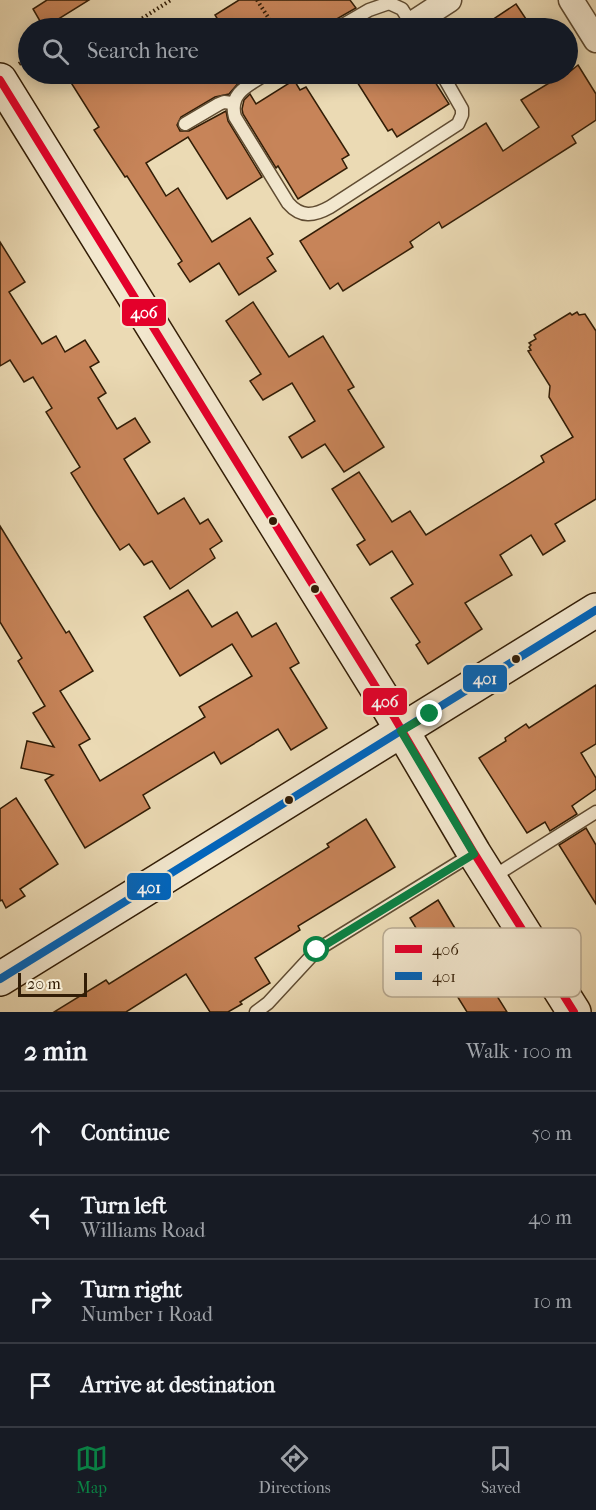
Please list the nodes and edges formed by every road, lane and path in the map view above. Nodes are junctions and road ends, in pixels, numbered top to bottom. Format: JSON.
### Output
{"nodes":[{"id":1,"x":171,"y":0,"type":"edge"},
{"id":2,"x":257,"y":0,"type":"edge"},
{"id":3,"x":449,"y":0,"type":"edge"},
{"id":4,"x":570,"y":0,"type":"edge"},
{"id":5,"x":143,"y":18,"type":"edge"},
{"id":6,"x":269,"y":18,"type":"edge"},
{"id":7,"x":355,"y":18,"type":"edge"},
{"id":8,"x":408,"y":18,"type":"edge"},
{"id":9,"x":424,"y":18,"type":"edge"},
{"id":10,"x":596,"y":40,"type":"edge"},
{"id":11,"x":0,"y":80,"type":"edge"},
{"id":12,"x":251,"y":84,"type":"edge"},
{"id":13,"x":448,"y":84,"type":"edge"},
{"id":14,"x":232,"y":103,"type":"junction"},
{"id":15,"x":185,"y":124,"type":"dead end"},
{"id":16,"x":596,"y":610,"type":"edge"},
{"id":17,"x":401,"y":731,"type":"junction"},
{"id":18,"x":596,"y":812,"type":"edge"},
{"id":19,"x":482,"y":866,"type":"junction"},
{"id":20,"x":521,"y":928,"type":"edge"},
{"id":21,"x":0,"y":980,"type":"edge"},
{"id":22,"x":565,"y":997,"type":"edge"},
{"id":23,"x":256,"y":1012,"type":"edge"},
{"id":24,"x":574,"y":1012,"type":"edge"}],
"edges":[{"from":1,"to":5,"type":"path"},
{"from":2,"to":6,"type":"path"},
{"from":3,"to":9,"type":"street"},
{"from":4,"to":10,"type":"street"},
{"from":7,"to":8,"type":"lane"},
{"from":11,"to":17,"type":"street"},
{"from":12,"to":14,"type":"lane"},
{"from":13,"to":14,"type":"lane"},
{"from":14,"to":15,"type":"lane"},
{"from":16,"to":17,"type":"street"},
{"from":17,"to":19,"type":"street"},
{"from":17,"to":21,"type":"street"},
{"from":18,"to":19,"type":"lane"},
{"from":19,"to":20,"type":"street"},
{"from":19,"to":23,"type":"lane"},
{"from":22,"to":24,"type":"street"}]}
